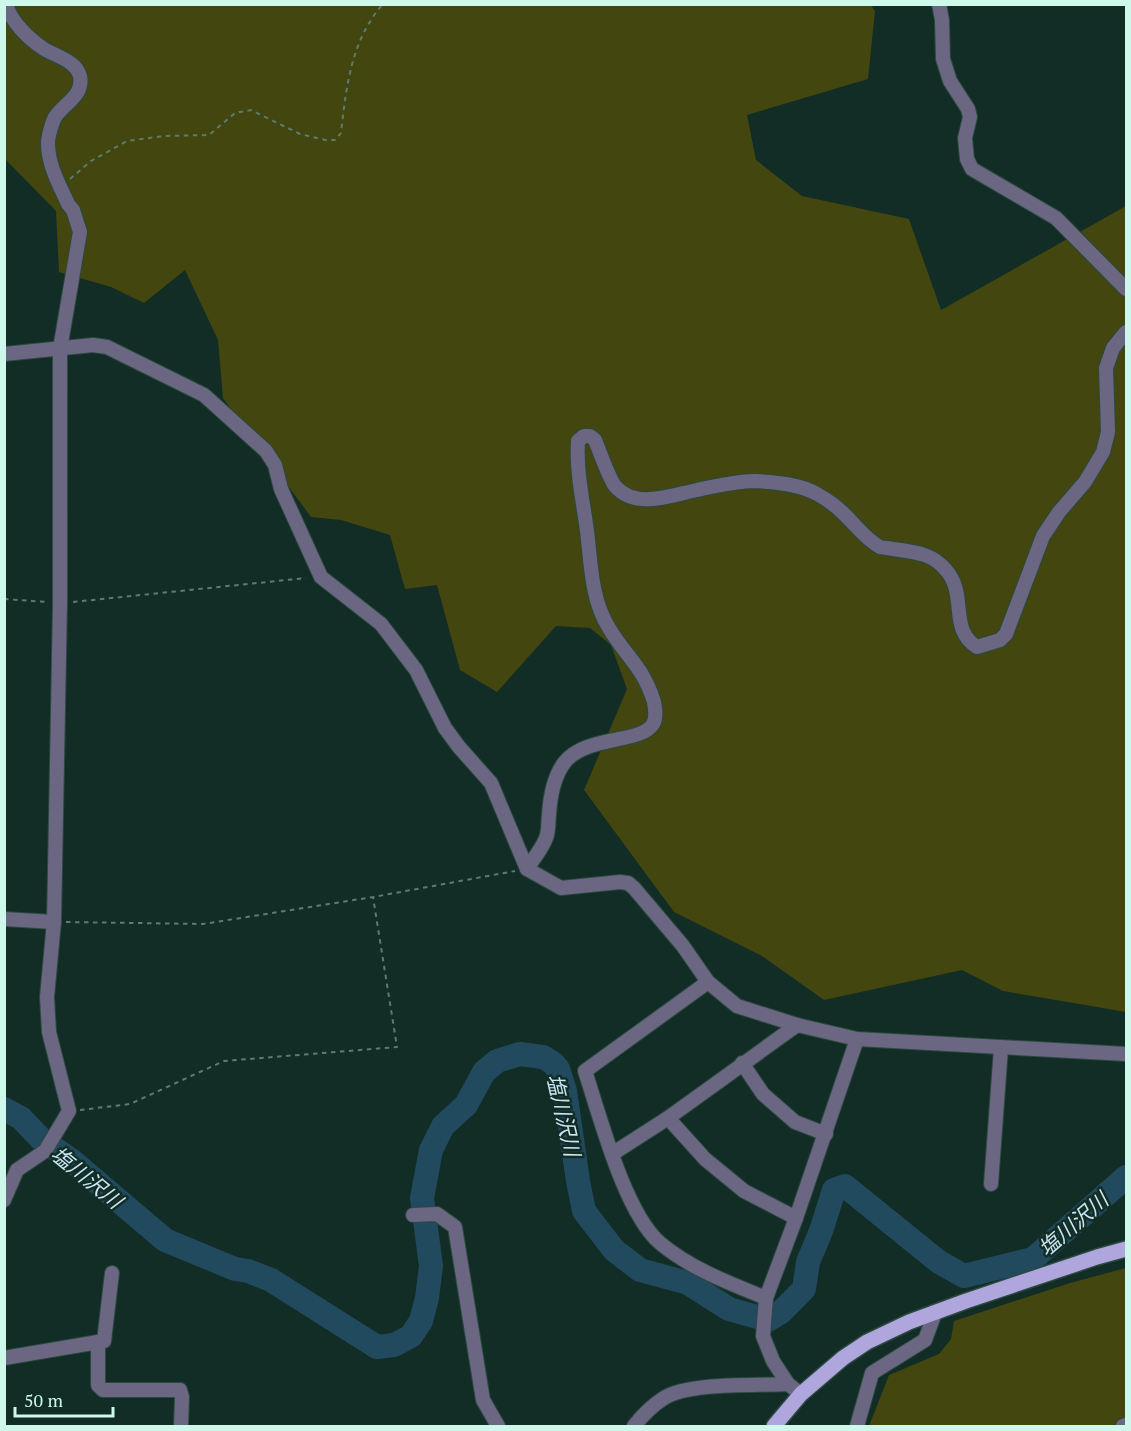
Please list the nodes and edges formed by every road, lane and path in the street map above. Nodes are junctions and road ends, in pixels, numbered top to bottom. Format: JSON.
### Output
{"nodes":[{"id":1,"x":6,"y":4,"type":"edge"},
{"id":2,"x":383,"y":4,"type":"edge"},
{"id":3,"x":939,"y":4,"type":"edge"},
{"id":4,"x":60,"y":186,"type":"junction"},
{"id":5,"x":1126,"y":289,"type":"edge"},
{"id":6,"x":1126,"y":332,"type":"edge"},
{"id":7,"x":60,"y":349,"type":"junction"},
{"id":8,"x":4,"y":354,"type":"edge"},
{"id":9,"x":321,"y":577,"type":"junction"},
{"id":10,"x":4,"y":599,"type":"edge"},
{"id":11,"x":60,"y":603,"type":"junction"},
{"id":12,"x":527,"y":869,"type":"junction"},
{"id":13,"x":373,"y":897,"type":"junction"},
{"id":14,"x":4,"y":920,"type":"edge"},
{"id":15,"x":54,"y":922,"type":"junction"},
{"id":16,"x":708,"y":982,"type":"junction"},
{"id":17,"x":797,"y":1024,"type":"junction"},
{"id":18,"x":858,"y":1039,"type":"junction"},
{"id":19,"x":1001,"y":1048,"type":"junction"},
{"id":20,"x":1126,"y":1054,"type":"edge"},
{"id":21,"x":742,"y":1063,"type":"junction"},
{"id":22,"x":69,"y":1111,"type":"junction"},
{"id":23,"x":668,"y":1118,"type":"junction"},
{"id":24,"x":826,"y":1134,"type":"junction"},
{"id":25,"x":612,"y":1154,"type":"junction"},
{"id":26,"x":991,"y":1184,"type":"dead end"},
{"id":27,"x":4,"y":1200,"type":"edge"},
{"id":28,"x":413,"y":1215,"type":"dead end"},
{"id":29,"x":796,"y":1218,"type":"junction"},
{"id":30,"x":1126,"y":1250,"type":"edge"},
{"id":31,"x":112,"y":1273,"type":"dead end"},
{"id":32,"x":766,"y":1298,"type":"junction"},
{"id":33,"x":935,"y":1313,"type":"junction"},
{"id":34,"x":98,"y":1342,"type":"junction"},
{"id":35,"x":4,"y":1358,"type":"edge"},
{"id":36,"x":794,"y":1389,"type":"junction"},
{"id":37,"x":181,"y":1426,"type":"edge"},
{"id":38,"x":498,"y":1426,"type":"edge"},
{"id":39,"x":634,"y":1426,"type":"edge"},
{"id":40,"x":774,"y":1426,"type":"edge"},
{"id":41,"x":857,"y":1426,"type":"edge"}],
"edges":[{"from":1,"to":4,"type":"street"},
{"from":2,"to":4,"type":"path"},
{"from":3,"to":5,"type":"street"},
{"from":4,"to":7,"type":"street"},
{"from":6,"to":12,"type":"street"},
{"from":7,"to":8,"type":"street"},
{"from":7,"to":9,"type":"street"},
{"from":7,"to":11,"type":"street"},
{"from":9,"to":11,"type":"path"},
{"from":9,"to":12,"type":"street"},
{"from":10,"to":11,"type":"path"},
{"from":11,"to":15,"type":"street"},
{"from":12,"to":13,"type":"path"},
{"from":12,"to":16,"type":"street"},
{"from":13,"to":15,"type":"path"},
{"from":13,"to":22,"type":"path"},
{"from":14,"to":15,"type":"street"},
{"from":15,"to":22,"type":"street"},
{"from":16,"to":17,"type":"street"},
{"from":16,"to":25,"type":"street"},
{"from":17,"to":18,"type":"street"},
{"from":17,"to":21,"type":"street"},
{"from":18,"to":19,"type":"street"},
{"from":18,"to":24,"type":"street"},
{"from":19,"to":20,"type":"street"},
{"from":19,"to":26,"type":"street"},
{"from":21,"to":23,"type":"street"},
{"from":21,"to":24,"type":"street"},
{"from":22,"to":27,"type":"street"},
{"from":23,"to":25,"type":"street"},
{"from":23,"to":29,"type":"street"},
{"from":24,"to":29,"type":"street"},
{"from":25,"to":32,"type":"street"},
{"from":28,"to":38,"type":"street"},
{"from":29,"to":32,"type":"street"},
{"from":30,"to":33,"type":"main road"},
{"from":31,"to":34,"type":"street"},
{"from":32,"to":36,"type":"street"},
{"from":33,"to":36,"type":"main road"},
{"from":33,"to":41,"type":"street"},
{"from":34,"to":35,"type":"street"},
{"from":34,"to":37,"type":"street"},
{"from":36,"to":39,"type":"street"},
{"from":36,"to":40,"type":"main road"}]}
